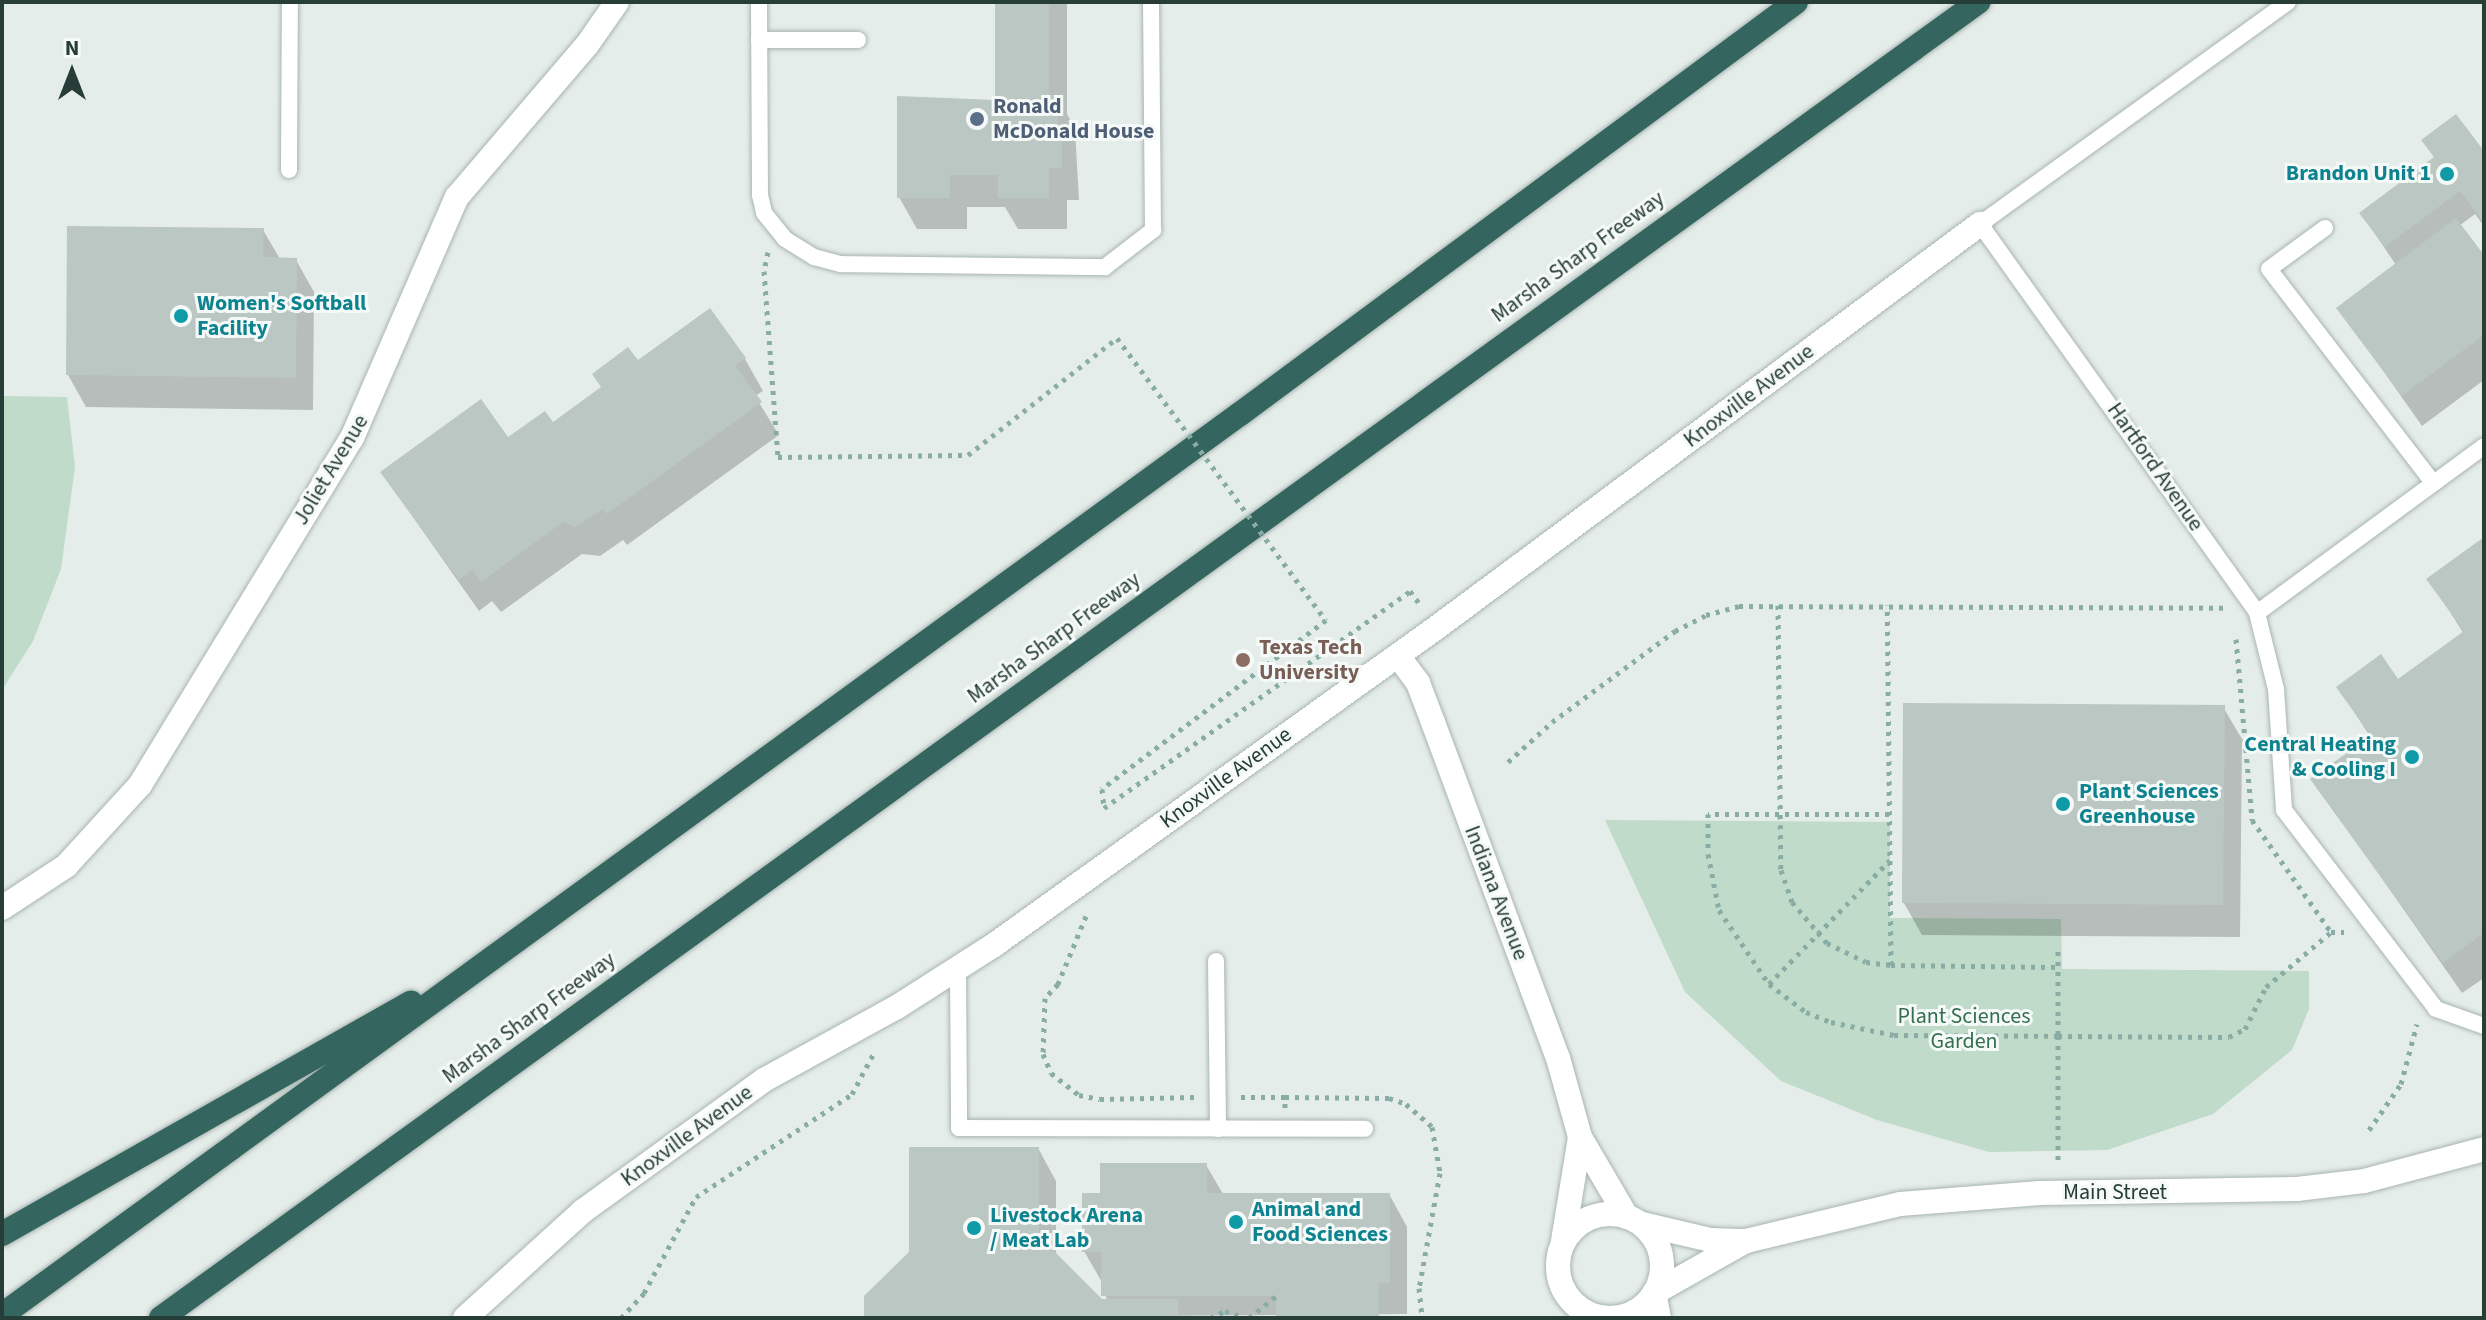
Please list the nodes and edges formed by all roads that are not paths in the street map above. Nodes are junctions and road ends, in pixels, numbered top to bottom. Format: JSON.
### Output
{"nodes":[{"id":1,"x":290,"y":2,"type":"edge"},
{"id":2,"x":617,"y":2,"type":"edge"},
{"id":3,"x":759,"y":2,"type":"edge"},
{"id":4,"x":1151,"y":2,"type":"edge"},
{"id":5,"x":1796,"y":2,"type":"edge"},
{"id":6,"x":1978,"y":2,"type":"edge"},
{"id":7,"x":2288,"y":2,"type":"edge"},
{"id":8,"x":759,"y":40,"type":"junction"},
{"id":9,"x":858,"y":40,"type":"dead end"},
{"id":10,"x":289,"y":170,"type":"dead end"},
{"id":11,"x":1980,"y":224,"type":"junction"},
{"id":12,"x":2325,"y":228,"type":"dead end"},
{"id":13,"x":2484,"y":446,"type":"edge"},
{"id":14,"x":2433,"y":483,"type":"junction"},
{"id":15,"x":2257,"y":613,"type":"junction"},
{"id":16,"x":1398,"y":656,"type":"junction"},
{"id":17,"x":2,"y":908,"type":"edge"},
{"id":18,"x":515,"y":944,"type":"junction"},
{"id":19,"x":1216,"y":961,"type":"dead end"},
{"id":20,"x":958,"y":968,"type":"junction"},
{"id":21,"x":2484,"y":1026,"type":"edge"},
{"id":22,"x":1218,"y":1129,"type":"junction"},
{"id":23,"x":1365,"y":1129,"type":"dead end"},
{"id":24,"x":1580,"y":1137,"type":"junction"},
{"id":25,"x":2484,"y":1149,"type":"edge"},
{"id":26,"x":315,"y":1204,"type":"junction"},
{"id":27,"x":1634,"y":1220,"type":"junction"},
{"id":28,"x":2,"y":1234,"type":"edge"},
{"id":29,"x":1746,"y":1241,"type":"junction"},
{"id":30,"x":1562,"y":1244,"type":"junction"},
{"id":31,"x":1564,"y":1290,"type":"junction"},
{"id":32,"x":1654,"y":1293,"type":"junction"},
{"id":33,"x":2,"y":1315,"type":"edge"},
{"id":34,"x":161,"y":1318,"type":"edge"},
{"id":35,"x":187,"y":1318,"type":"edge"},
{"id":36,"x":465,"y":1318,"type":"edge"},
{"id":37,"x":1566,"y":1318,"type":"edge"},
{"id":38,"x":1659,"y":1318,"type":"edge"}],
"edges":[{"from":1,"to":10,"type":"lane"},
{"from":2,"to":17,"type":"street","name":"Joliet Avenue"},
{"from":3,"to":8,"type":"lane"},
{"from":4,"to":8,"type":"lane"},
{"from":5,"to":18,"type":"highway"},
{"from":6,"to":26,"type":"highway","name":"Marsha Sharp Freeway"},
{"from":7,"to":11,"type":"lane"},
{"from":8,"to":9,"type":"lane"},
{"from":11,"to":15,"type":"lane","name":"Hartford Avenue"},
{"from":11,"to":16,"type":"street","name":"Knoxville Avenue"},
{"from":12,"to":14,"type":"lane"},
{"from":13,"to":14,"type":"lane"},
{"from":14,"to":15,"type":"lane"},
{"from":15,"to":21,"type":"lane","name":"Hartford Avenue"},
{"from":16,"to":20,"type":"street","name":"Knoxville Avenue"},
{"from":16,"to":24,"type":"street","name":"Indiana Avenue"},
{"from":18,"to":28,"type":"highway"},
{"from":18,"to":33,"type":"highway"},
{"from":19,"to":22,"type":"lane"},
{"from":20,"to":22,"type":"lane"},
{"from":20,"to":36,"type":"street","name":"Knoxville Avenue"},
{"from":22,"to":23,"type":"lane"},
{"from":24,"to":27,"type":"street","name":"Indiana Avenue"},
{"from":24,"to":30,"type":"street","name":"Indiana Avenue"},
{"from":25,"to":29,"type":"street","name":"Main Street"},
{"from":26,"to":34,"type":"highway","name":"Marsha Sharp Freeway"},
{"from":26,"to":35,"type":"highway"},
{"from":27,"to":29,"type":"street","name":"Main Street"},
{"from":27,"to":30,"type":"street"},
{"from":27,"to":32,"type":"street"},
{"from":29,"to":32,"type":"street","name":"Main Street"},
{"from":30,"to":31,"type":"street"},
{"from":31,"to":32,"type":"street"},
{"from":31,"to":37,"type":"street"},
{"from":32,"to":38,"type":"street"}]}
